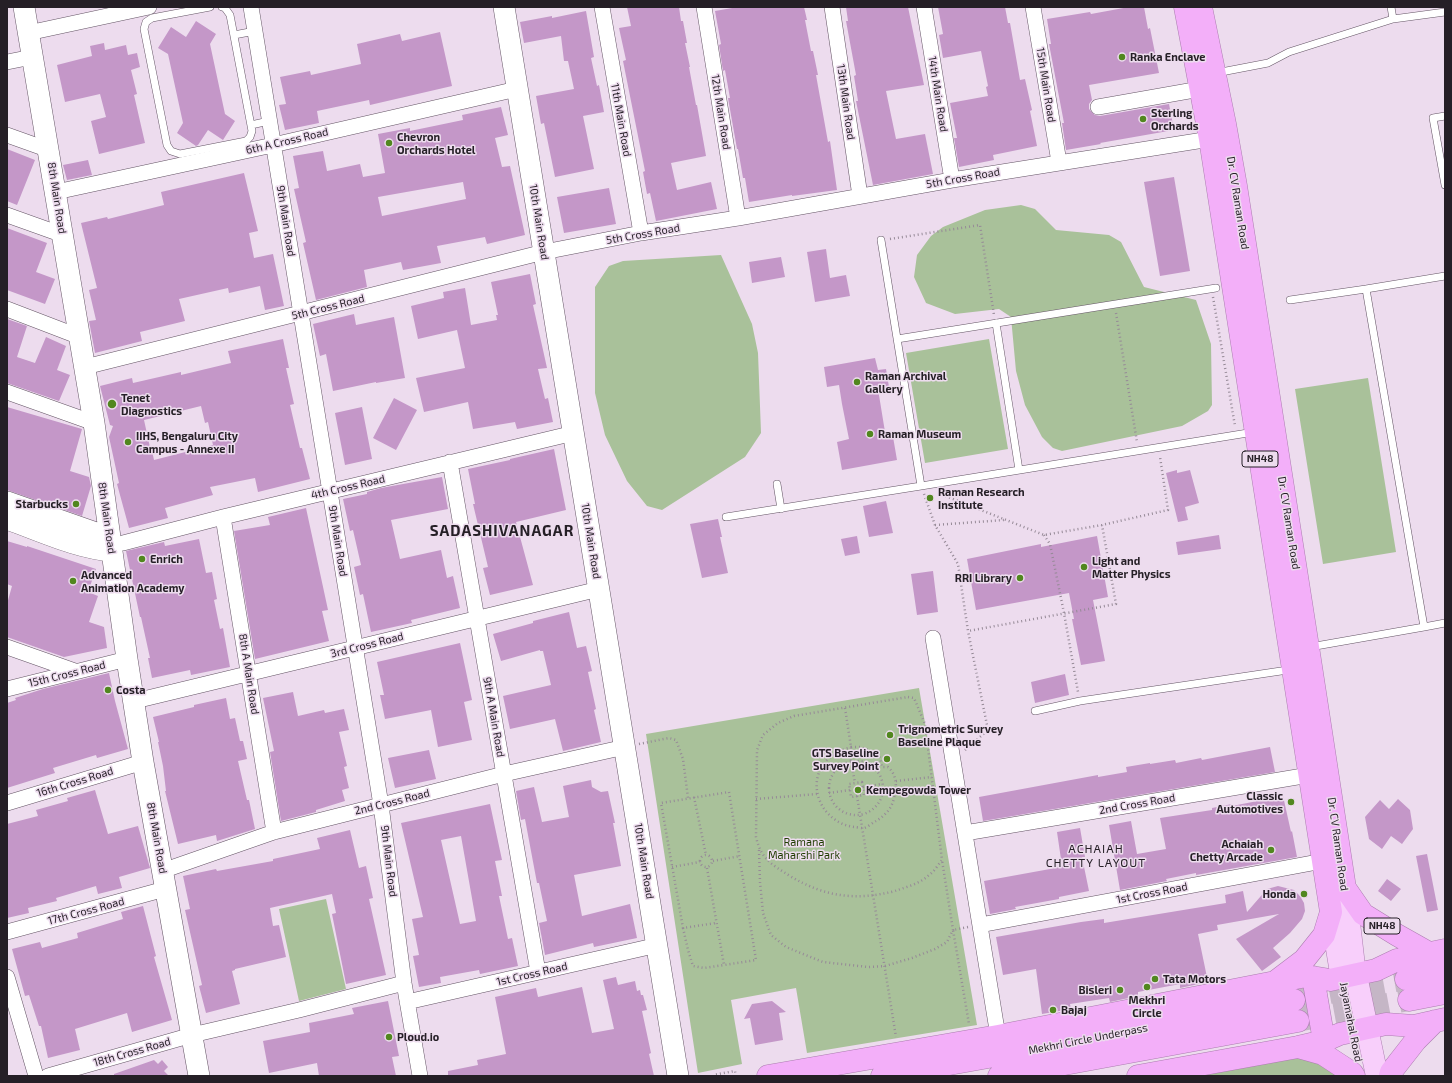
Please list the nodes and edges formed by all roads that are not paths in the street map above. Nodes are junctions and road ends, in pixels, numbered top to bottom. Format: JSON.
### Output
{"nodes":[{"id":1,"x":24,"y":7,"type":"edge"},
{"id":2,"x":145,"y":7,"type":"edge"},
{"id":3,"x":210,"y":7,"type":"edge"},
{"id":4,"x":222,"y":7,"type":"edge"},
{"id":5,"x":251,"y":7,"type":"edge"},
{"id":6,"x":504,"y":7,"type":"edge"},
{"id":7,"x":602,"y":7,"type":"edge"},
{"id":8,"x":704,"y":7,"type":"edge"},
{"id":9,"x":832,"y":7,"type":"edge"},
{"id":10,"x":924,"y":7,"type":"edge"},
{"id":11,"x":1033,"y":7,"type":"edge"},
{"id":12,"x":1185,"y":7,"type":"edge"},
{"id":13,"x":1201,"y":7,"type":"edge"},
{"id":14,"x":1391,"y":7,"type":"edge"},
{"id":15,"x":1445,"y":12,"type":"edge"},
{"id":16,"x":1393,"y":19,"type":"junction"},
{"id":17,"x":255,"y":31,"type":"junction"},
{"id":18,"x":28,"y":33,"type":"junction"},
{"id":19,"x":234,"y":35,"type":"junction"},
{"id":20,"x":32,"y":57,"type":"junction"},
{"id":21,"x":7,"y":62,"type":"edge"},
{"id":22,"x":1215,"y":73,"type":"junction"},
{"id":23,"x":517,"y":89,"type":"junction"},
{"id":24,"x":1200,"y":89,"type":"junction"},
{"id":25,"x":1098,"y":107,"type":"dead end"},
{"id":26,"x":1445,"y":116,"type":"edge"},
{"id":27,"x":269,"y":121,"type":"junction"},
{"id":28,"x":251,"y":125,"type":"junction"},
{"id":29,"x":7,"y":135,"type":"edge"},
{"id":30,"x":1210,"y":139,"type":"junction"},
{"id":31,"x":273,"y":145,"type":"junction"},
{"id":32,"x":49,"y":150,"type":"junction"},
{"id":33,"x":1059,"y":162,"type":"junction"},
{"id":34,"x":952,"y":180,"type":"junction"},
{"id":35,"x":1445,"y":185,"type":"edge"},
{"id":36,"x":56,"y":192,"type":"junction"},
{"id":37,"x":860,"y":196,"type":"junction"},
{"id":38,"x":7,"y":214,"type":"edge"},
{"id":39,"x":738,"y":218,"type":"junction"},
{"id":40,"x":641,"y":233,"type":"junction"},
{"id":41,"x":63,"y":235,"type":"junction"},
{"id":42,"x":881,"y":240,"type":"road end"},
{"id":43,"x":544,"y":252,"type":"junction"},
{"id":44,"x":1445,"y":276,"type":"edge"},
{"id":45,"x":1214,"y":288,"type":"road end"},
{"id":46,"x":1366,"y":289,"type":"junction"},
{"id":47,"x":1290,"y":300,"type":"dead end"},
{"id":48,"x":7,"y":309,"type":"edge"},
{"id":49,"x":301,"y":314,"type":"junction"},
{"id":50,"x":996,"y":323,"type":"junction"},
{"id":51,"x":80,"y":337,"type":"junction"},
{"id":52,"x":897,"y":339,"type":"junction"},
{"id":53,"x":85,"y":367,"type":"junction"},
{"id":54,"x":7,"y":392,"type":"edge"},
{"id":55,"x":94,"y":423,"type":"junction"},
{"id":56,"x":574,"y":433,"type":"junction"},
{"id":57,"x":1246,"y":433,"type":"junction"},
{"id":58,"x":450,"y":462,"type":"junction"},
{"id":59,"x":1019,"y":470,"type":"junction"},
{"id":60,"x":777,"y":484,"type":"dead end"},
{"id":61,"x":921,"y":486,"type":"junction"},
{"id":62,"x":330,"y":491,"type":"junction"},
{"id":63,"x":7,"y":502,"type":"edge"},
{"id":64,"x":781,"y":509,"type":"junction"},
{"id":65,"x":726,"y":516,"type":"dead end"},
{"id":66,"x":223,"y":517,"type":"junction"},
{"id":67,"x":7,"y":519,"type":"edge"},
{"id":68,"x":115,"y":544,"type":"junction"},
{"id":69,"x":599,"y":589,"type":"junction"},
{"id":70,"x":477,"y":618,"type":"junction"},
{"id":71,"x":1445,"y":624,"type":"edge"},
{"id":72,"x":1424,"y":627,"type":"junction"},
{"id":73,"x":933,"y":638,"type":"dead end"},
{"id":74,"x":7,"y":647,"type":"edge"},
{"id":75,"x":1308,"y":647,"type":"junction"},
{"id":76,"x":356,"y":648,"type":"junction"},
{"id":77,"x":127,"y":659,"type":"junction"},
{"id":78,"x":1281,"y":670,"type":"dead end"},
{"id":79,"x":75,"y":671,"type":"junction"},
{"id":80,"x":249,"y":674,"type":"junction"},
{"id":81,"x":7,"y":689,"type":"edge"},
{"id":82,"x":135,"y":701,"type":"junction"},
{"id":83,"x":1035,"y":711,"type":"dead end"},
{"id":84,"x":625,"y":747,"type":"junction"},
{"id":85,"x":144,"y":762,"type":"junction"},
{"id":86,"x":504,"y":774,"type":"junction"},
{"id":87,"x":1309,"y":775,"type":"junction"},
{"id":88,"x":7,"y":803,"type":"edge"},
{"id":89,"x":381,"y":805,"type":"junction"},
{"id":90,"x":274,"y":832,"type":"junction"},
{"id":91,"x":965,"y":833,"type":"junction"},
{"id":92,"x":1323,"y":861,"type":"junction"},
{"id":93,"x":164,"y":880,"type":"junction"},
{"id":94,"x":1345,"y":888,"type":"junction"},
{"id":95,"x":1331,"y":912,"type":"junction"},
{"id":96,"x":980,"y":925,"type":"junction"},
{"id":97,"x":7,"y":932,"type":"edge"},
{"id":98,"x":658,"y":945,"type":"junction"},
{"id":99,"x":1437,"y":951,"type":"edge"},
{"id":100,"x":1445,"y":971,"type":"edge"},
{"id":101,"x":538,"y":972,"type":"junction"},
{"id":102,"x":7,"y":977,"type":"edge"},
{"id":103,"x":1313,"y":977,"type":"junction"},
{"id":104,"x":1406,"y":978,"type":"tunnel mouth"},
{"id":105,"x":1350,"y":979,"type":"junction"},
{"id":106,"x":1275,"y":982,"type":"junction"},
{"id":107,"x":404,"y":983,"type":"junction"},
{"id":108,"x":1445,"y":993,"type":"edge"},
{"id":109,"x":1294,"y":1000,"type":"tunnel mouth"},
{"id":110,"x":1409,"y":1000,"type":"tunnel mouth"},
{"id":111,"x":407,"y":1002,"type":"junction"},
{"id":112,"x":1440,"y":1020,"type":"edge"},
{"id":113,"x":1298,"y":1021,"type":"tunnel mouth"},
{"id":114,"x":1360,"y":1030,"type":"junction"},
{"id":115,"x":192,"y":1036,"type":"junction"},
{"id":116,"x":998,"y":1036,"type":"junction"},
{"id":117,"x":1324,"y":1041,"type":"junction"},
{"id":118,"x":1298,"y":1047,"type":"junction"},
{"id":119,"x":36,"y":1076,"type":"edge"},
{"id":120,"x":48,"y":1076,"type":"edge"},
{"id":121,"x":199,"y":1076,"type":"edge"},
{"id":122,"x":420,"y":1076,"type":"edge"},
{"id":123,"x":678,"y":1076,"type":"edge"},
{"id":124,"x":768,"y":1076,"type":"edge"},
{"id":125,"x":882,"y":1076,"type":"edge"},
{"id":126,"x":999,"y":1076,"type":"edge"},
{"id":127,"x":1138,"y":1076,"type":"edge"},
{"id":128,"x":1354,"y":1076,"type":"edge"},
{"id":129,"x":1362,"y":1076,"type":"edge"},
{"id":130,"x":1377,"y":1076,"type":"edge"},
{"id":131,"x":1390,"y":1076,"type":"edge"}],
"edges":[{"from":1,"to":18,"type":"street","name":"8th Main Road"},
{"from":2,"to":18,"type":"street"},
{"from":3,"to":28,"type":"lane"},
{"from":4,"to":19,"type":"lane"},
{"from":5,"to":17,"type":"street","name":"9th Main Road"},
{"from":6,"to":23,"type":"street","name":"10th Main Road"},
{"from":7,"to":40,"type":"street","name":"11th Main Road"},
{"from":8,"to":39,"type":"street","name":"12th Main Road"},
{"from":9,"to":37,"type":"street","name":"13th Main Road"},
{"from":10,"to":34,"type":"street","name":"14th Main Road"},
{"from":11,"to":33,"type":"street","name":"15th Main Road"},
{"from":12,"to":24,"type":"highway","name":"Dr. CV Raman Road","number":"NH48"},
{"from":13,"to":22,"type":"highway","name":"Dr. CV Raman Road","number":"NH48"},
{"from":14,"to":16,"type":"lane"},
{"from":15,"to":16,"type":"lane"},
{"from":16,"to":22,"type":"lane"},
{"from":17,"to":19,"type":"lane"},
{"from":17,"to":27,"type":"street","name":"9th Main Road"},
{"from":18,"to":20,"type":"street","name":"8th Main Road"},
{"from":19,"to":28,"type":"lane"},
{"from":20,"to":21,"type":"street"},
{"from":20,"to":32,"type":"street","name":"8th Main Road"},
{"from":22,"to":75,"type":"highway","name":"Dr. CV Raman Road","number":"NH48"},
{"from":23,"to":31,"type":"street","name":"6th A Cross Road"},
{"from":23,"to":43,"type":"street","name":"10th Main Road"},
{"from":24,"to":25,"type":"street"},
{"from":24,"to":30,"type":"highway","name":"Dr. CV Raman Road","number":"NH48"},
{"from":26,"to":35,"type":"lane"},
{"from":27,"to":28,"type":"lane"},
{"from":27,"to":31,"type":"street","name":"9th Main Road"},
{"from":29,"to":32,"type":"street"},
{"from":30,"to":33,"type":"street","name":"5th Cross Road"},
{"from":30,"to":57,"type":"highway","name":"Dr. CV Raman Road","number":"NH48"},
{"from":31,"to":36,"type":"street","name":"6th A Cross Road"},
{"from":31,"to":49,"type":"street","name":"9th Main Road"},
{"from":32,"to":36,"type":"street","name":"8th Main Road"},
{"from":33,"to":34,"type":"street","name":"5th Cross Road"},
{"from":34,"to":37,"type":"street","name":"5th Cross Road"},
{"from":36,"to":41,"type":"street","name":"8th Main Road"},
{"from":37,"to":39,"type":"street","name":"5th Cross Road"},
{"from":38,"to":41,"type":"street"},
{"from":39,"to":40,"type":"street","name":"5th Cross Road"},
{"from":40,"to":43,"type":"street","name":"5th Cross Road"},
{"from":41,"to":51,"type":"street","name":"8th Main Road"},
{"from":42,"to":52,"type":"lane"},
{"from":43,"to":49,"type":"street","name":"5th Cross Road"},
{"from":43,"to":56,"type":"street","name":"10th Main Road"},
{"from":44,"to":46,"type":"lane"},
{"from":45,"to":50,"type":"lane"},
{"from":46,"to":47,"type":"lane"},
{"from":46,"to":72,"type":"lane"},
{"from":48,"to":51,"type":"street"},
{"from":49,"to":53,"type":"street","name":"5th Cross Road"},
{"from":49,"to":62,"type":"street","name":"9th Main Road"},
{"from":50,"to":52,"type":"lane"},
{"from":50,"to":59,"type":"lane"},
{"from":51,"to":53,"type":"street","name":"8th Main Road"},
{"from":52,"to":61,"type":"lane"},
{"from":53,"to":55,"type":"street","name":"8th Main Road"},
{"from":54,"to":55,"type":"street"},
{"from":55,"to":68,"type":"street","name":"8th Main Road"},
{"from":56,"to":58,"type":"street","name":"4th Cross Road"},
{"from":56,"to":69,"type":"street","name":"10th Main Road"},
{"from":57,"to":59,"type":"lane"},
{"from":57,"to":87,"type":"highway","name":"Dr. CV Raman Road","number":"NH48"},
{"from":58,"to":62,"type":"street","name":"4th Cross Road"},
{"from":58,"to":70,"type":"street","name":"9th A Main Road"},
{"from":59,"to":61,"type":"lane"},
{"from":60,"to":64,"type":"lane"},
{"from":61,"to":64,"type":"lane"},
{"from":62,"to":66,"type":"street","name":"4th Cross Road"},
{"from":62,"to":76,"type":"street","name":"9th Main Road"},
{"from":63,"to":68,"type":"street"},
{"from":64,"to":65,"type":"lane"},
{"from":66,"to":68,"type":"street","name":"4th Cross Road"},
{"from":66,"to":80,"type":"street","name":"8th A Main Road"},
{"from":67,"to":68,"type":"street"},
{"from":68,"to":77,"type":"street","name":"8th Main Road"},
{"from":69,"to":70,"type":"street","name":"3rd Cross Road"},
{"from":69,"to":84,"type":"street","name":"10th Main Road"},
{"from":70,"to":76,"type":"street","name":"3rd Cross Road"},
{"from":70,"to":86,"type":"street","name":"9th A Main Road"},
{"from":71,"to":72,"type":"lane"},
{"from":72,"to":75,"type":"lane"},
{"from":73,"to":91,"type":"street"},
{"from":74,"to":79,"type":"street"},
{"from":75,"to":94,"type":"highway","name":"Dr. CV Raman Road","number":"NH48"},
{"from":76,"to":80,"type":"street","name":"3rd Cross Road"},
{"from":76,"to":89,"type":"street","name":"9th Main Road"},
{"from":77,"to":79,"type":"street","name":"15th Cross Road"},
{"from":77,"to":82,"type":"street","name":"8th Main Road"},
{"from":78,"to":83,"type":"lane"},
{"from":79,"to":81,"type":"street","name":"15th Cross Road"},
{"from":80,"to":82,"type":"street","name":"3rd Cross Road"},
{"from":80,"to":90,"type":"street","name":"8th A Main Road"},
{"from":82,"to":85,"type":"street","name":"8th Main Road"},
{"from":84,"to":86,"type":"street","name":"2nd Cross Road"},
{"from":84,"to":98,"type":"street","name":"10th Main Road"},
{"from":85,"to":88,"type":"street","name":"16th Cross Road"},
{"from":85,"to":93,"type":"street","name":"8th Main Road"},
{"from":86,"to":89,"type":"street","name":"2nd Cross Road"},
{"from":86,"to":101,"type":"street","name":"9th A Main Road"},
{"from":87,"to":91,"type":"street","name":"2nd Cross Road"},
{"from":87,"to":92,"type":"highway","name":"Dr. CV Raman Road","number":"NH48"},
{"from":89,"to":90,"type":"street","name":"2nd Cross Road"},
{"from":89,"to":107,"type":"street","name":"9th Main Road"},
{"from":90,"to":93,"type":"street","name":"2nd Cross Road"},
{"from":91,"to":96,"type":"street"},
{"from":92,"to":95,"type":"highway","name":"Dr. CV Raman Road","number":"NH48"},
{"from":92,"to":96,"type":"street","name":"1st Cross Road"},
{"from":93,"to":97,"type":"street","name":"17th Cross Road"},
{"from":93,"to":115,"type":"street","name":"8th Main Road"},
{"from":94,"to":99,"type":"highway","number":"NH48"},
{"from":94,"to":105,"type":"main road","name":"Dr. CV Raman Road"},
{"from":95,"to":105,"type":"main road","name":"Dr. CV Raman Road","number":"NH48"},
{"from":95,"to":106,"type":"highway"},
{"from":96,"to":116,"type":"street"},
{"from":98,"to":101,"type":"street","name":"1st Cross Road"},
{"from":98,"to":123,"type":"street","name":"10th Main Road"},
{"from":99,"to":105,"type":"highway"},
{"from":100,"to":104,"type":"highway"},
{"from":101,"to":111,"type":"street","name":"1st Cross Road"},
{"from":102,"to":119,"type":"street"},
{"from":103,"to":105,"type":"highway"},
{"from":103,"to":106,"type":"highway"},
{"from":103,"to":117,"type":"highway"},
{"from":105,"to":114,"type":"main road","name":"Jayamahal Road"},
{"from":106,"to":116,"type":"highway"},
{"from":107,"to":111,"type":"street","name":"9th Main Road"},
{"from":107,"to":115,"type":"street"},
{"from":108,"to":110,"type":"highway"},
{"from":109,"to":125,"type":"highway","name":"Mekhri Circle Underpass"},
{"from":111,"to":122,"type":"street","name":"9th Main Road"},
{"from":112,"to":114,"type":"highway"},
{"from":112,"to":131,"type":"highway"},
{"from":113,"to":126,"type":"highway","name":"Mekhri Circle Underpass"},
{"from":114,"to":117,"type":"highway"},
{"from":114,"to":129,"type":"main road","name":"Jayamahal Road"},
{"from":114,"to":130,"type":"main road","name":"Jayamahal Road"},
{"from":115,"to":120,"type":"street","name":"18th Cross Road"},
{"from":115,"to":121,"type":"street","name":"8th Main Road"},
{"from":116,"to":124,"type":"highway"},
{"from":117,"to":118,"type":"highway"},
{"from":118,"to":127,"type":"highway"},
{"from":118,"to":128,"type":"highway"}]}
